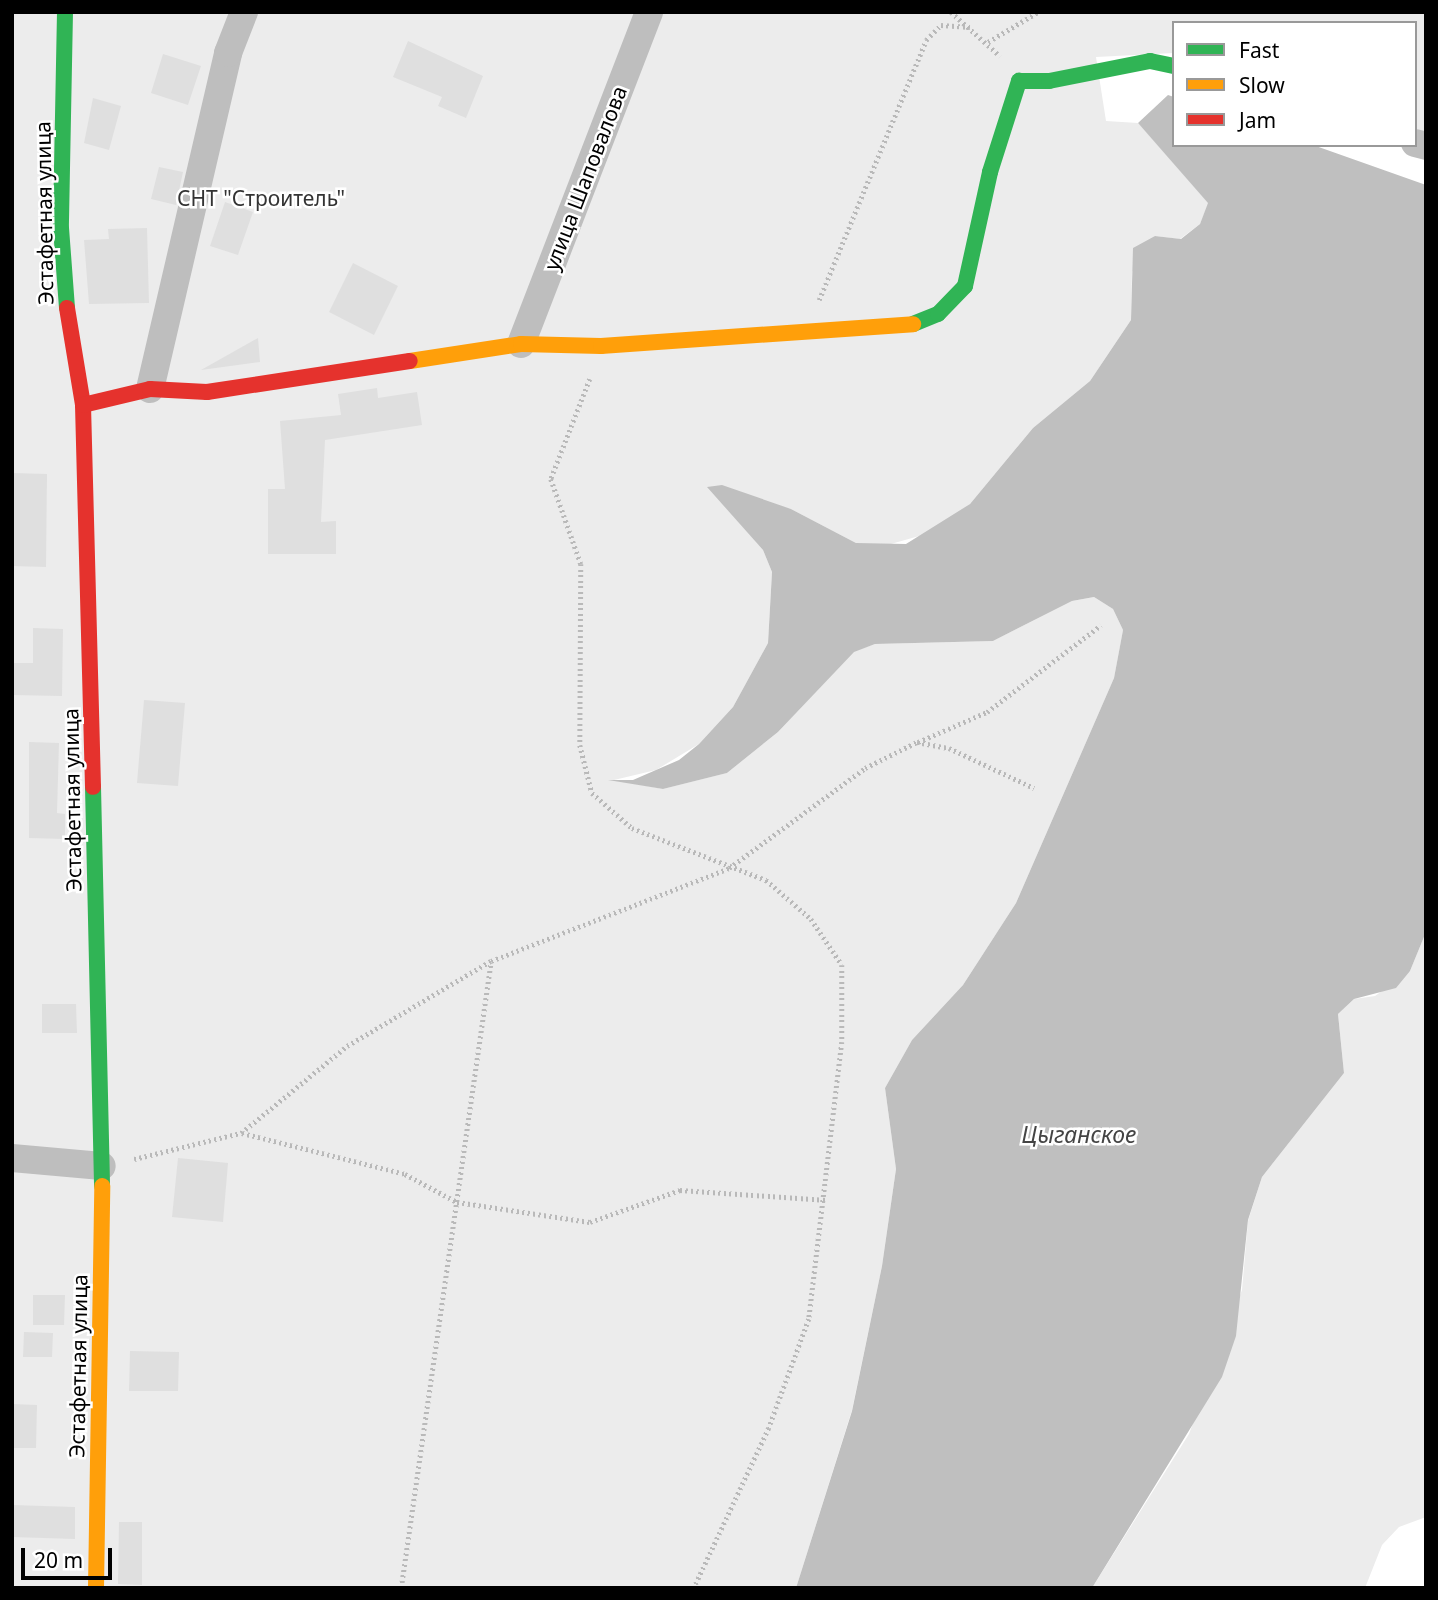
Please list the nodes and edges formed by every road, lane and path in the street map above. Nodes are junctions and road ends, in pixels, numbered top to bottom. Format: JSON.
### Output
{"nodes":[{"id":1,"x":65,"y":12,"type":"edge"},
{"id":2,"x":244,"y":12,"type":"edge"},
{"id":3,"x":649,"y":12,"type":"edge"},
{"id":4,"x":951,"y":12,"type":"edge"},
{"id":5,"x":1038,"y":12,"type":"edge"},
{"id":6,"x":970,"y":27,"type":"junction"},
{"id":7,"x":988,"y":42,"type":"junction"},
{"id":8,"x":1172,"y":66,"type":"edge"},
{"id":9,"x":1019,"y":80,"type":"junction"},
{"id":10,"x":809,"y":331,"type":"junction"},
{"id":11,"x":521,"y":344,"type":"junction"},
{"id":12,"x":601,"y":346,"type":"junction"},
{"id":13,"x":150,"y":389,"type":"junction"},
{"id":14,"x":83,"y":405,"type":"junction"},
{"id":15,"x":1101,"y":625,"type":"dead end"},
{"id":16,"x":917,"y":742,"type":"junction"},
{"id":17,"x":1034,"y":788,"type":"dead end"},
{"id":18,"x":729,"y":868,"type":"junction"},
{"id":19,"x":491,"y":961,"type":"junction"},
{"id":20,"x":241,"y":1133,"type":"junction"},
{"id":21,"x":12,"y":1158,"type":"edge"},
{"id":22,"x":102,"y":1166,"type":"junction"},
{"id":23,"x":827,"y":1200,"type":"junction"},
{"id":24,"x":457,"y":1202,"type":"junction"},
{"id":25,"x":96,"y":1588,"type":"edge"},
{"id":26,"x":401,"y":1588,"type":"edge"},
{"id":27,"x":694,"y":1588,"type":"edge"}],
"edges":[{"from":1,"to":14,"type":"street","name":"Эстафетная улица"},
{"from":2,"to":13,"type":"street"},
{"from":3,"to":11,"type":"street","name":"улица Шаповалова"},
{"from":4,"to":6,"type":"path"},
{"from":5,"to":7,"type":"path"},
{"from":6,"to":7,"type":"path"},
{"from":6,"to":10,"type":"path"},
{"from":7,"to":9,"type":"path"},
{"from":8,"to":9,"type":"street"},
{"from":9,"to":10,"type":"street"},
{"from":10,"to":12,"type":"street"},
{"from":11,"to":12,"type":"street"},
{"from":11,"to":13,"type":"street"},
{"from":12,"to":18,"type":"path"},
{"from":13,"to":14,"type":"street"},
{"from":14,"to":22,"type":"street","name":"Эстафетная улица"},
{"from":15,"to":16,"type":"path"},
{"from":16,"to":17,"type":"path"},
{"from":16,"to":18,"type":"path"},
{"from":18,"to":19,"type":"path"},
{"from":18,"to":23,"type":"path"},
{"from":19,"to":20,"type":"path"},
{"from":19,"to":24,"type":"path"},
{"from":20,"to":22,"type":"path"},
{"from":20,"to":24,"type":"path"},
{"from":21,"to":22,"type":"street"},
{"from":22,"to":25,"type":"street","name":"Эстафетная улица"},
{"from":23,"to":24,"type":"path"},
{"from":23,"to":27,"type":"path"},
{"from":24,"to":26,"type":"path"}]}
